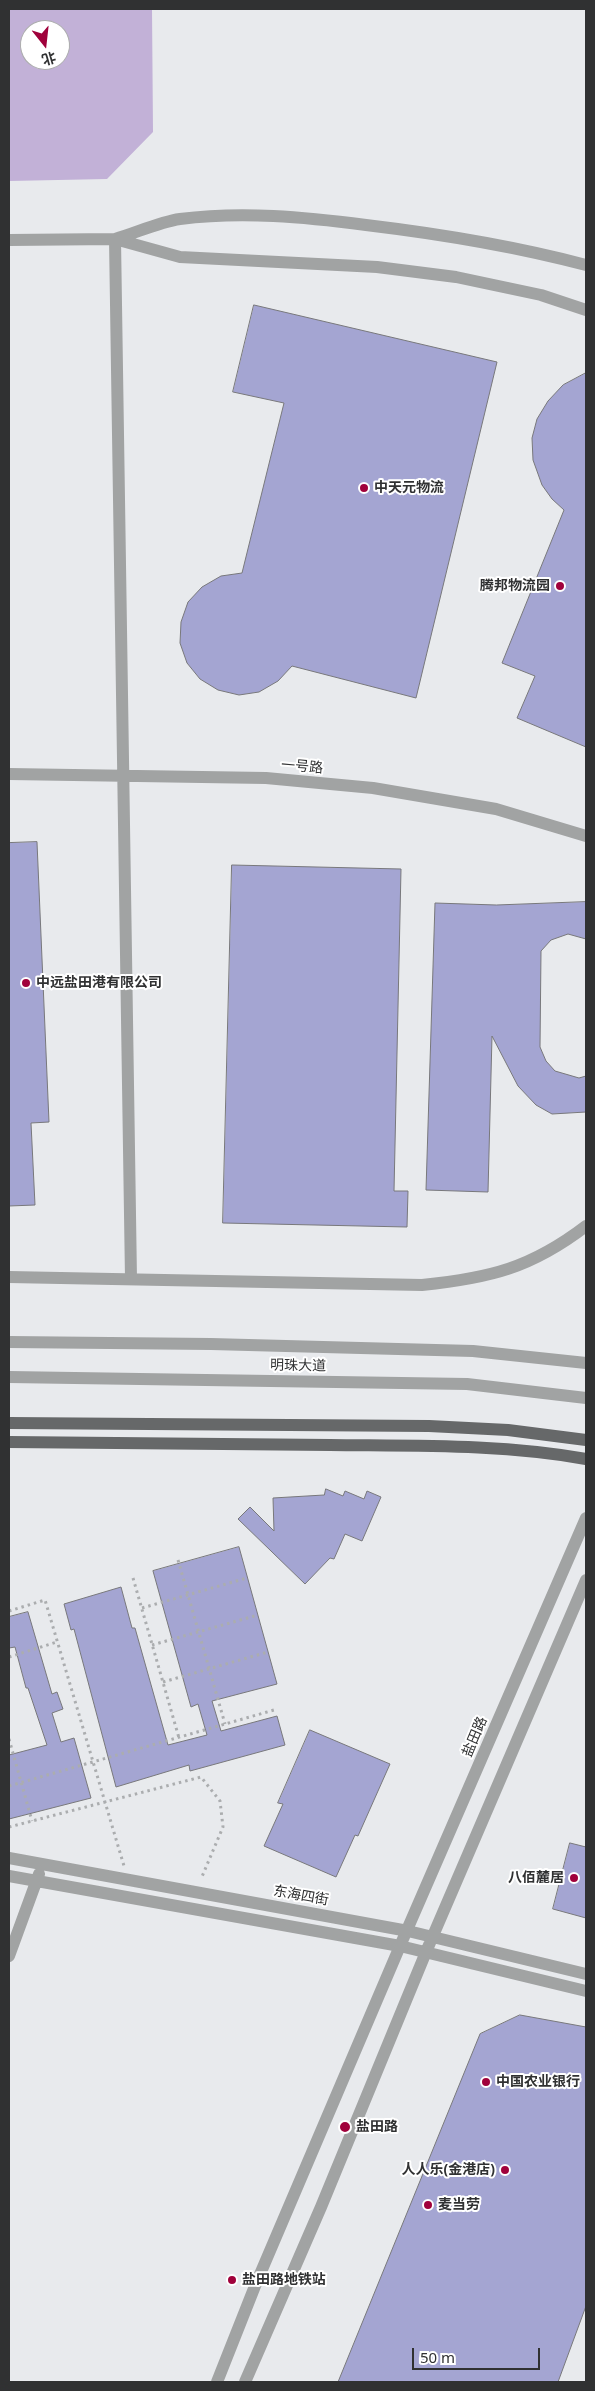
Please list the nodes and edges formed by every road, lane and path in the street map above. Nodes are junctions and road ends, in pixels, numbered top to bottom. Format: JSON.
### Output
{"nodes":[{"id":1,"x":115,"y":239,"type":"junction"},
{"id":2,"x":9,"y":240,"type":"edge"},
{"id":3,"x":586,"y":265,"type":"edge"},
{"id":4,"x":586,"y":310,"type":"edge"},
{"id":5,"x":9,"y":774,"type":"edge"},
{"id":6,"x":123,"y":776,"type":"junction"},
{"id":7,"x":586,"y":836,"type":"edge"},
{"id":8,"x":586,"y":1226,"type":"edge"},
{"id":9,"x":9,"y":1277,"type":"edge"},
{"id":10,"x":131,"y":1279,"type":"junction"},
{"id":11,"x":9,"y":1342,"type":"edge"},
{"id":12,"x":586,"y":1363,"type":"edge"},
{"id":13,"x":9,"y":1377,"type":"edge"},
{"id":14,"x":586,"y":1398,"type":"edge"},
{"id":15,"x":9,"y":1423,"type":"edge"},
{"id":16,"x":586,"y":1440,"type":"edge"},
{"id":17,"x":9,"y":1442,"type":"edge"},
{"id":18,"x":586,"y":1459,"type":"edge"},
{"id":19,"x":586,"y":1518,"type":"edge"},
{"id":20,"x":178,"y":1560,"type":"dead end"},
{"id":21,"x":133,"y":1578,"type":"dead end"},
{"id":22,"x":248,"y":1578,"type":"dead end"},
{"id":23,"x":586,"y":1580,"type":"edge"},
{"id":24,"x":188,"y":1595,"type":"junction"},
{"id":25,"x":142,"y":1608,"type":"junction"},
{"id":26,"x":9,"y":1611,"type":"edge"},
{"id":27,"x":258,"y":1615,"type":"dead end"},
{"id":28,"x":199,"y":1632,"type":"junction"},
{"id":29,"x":57,"y":1642,"type":"junction"},
{"id":30,"x":152,"y":1645,"type":"junction"},
{"id":31,"x":268,"y":1652,"type":"dead end"},
{"id":32,"x":9,"y":1657,"type":"edge"},
{"id":33,"x":209,"y":1668,"type":"junction"},
{"id":34,"x":163,"y":1682,"type":"junction"},
{"id":35,"x":274,"y":1710,"type":"dead end"},
{"id":36,"x":225,"y":1724,"type":"junction"},
{"id":37,"x":9,"y":1738,"type":"edge"},
{"id":38,"x":178,"y":1738,"type":"junction"},
{"id":39,"x":92,"y":1762,"type":"junction"},
{"id":40,"x":22,"y":1782,"type":"junction"},
{"id":41,"x":9,"y":1786,"type":"edge"},
{"id":42,"x":104,"y":1802,"type":"junction"},
{"id":43,"x":32,"y":1821,"type":"junction"},
{"id":44,"x":9,"y":1827,"type":"edge"},
{"id":45,"x":9,"y":1858,"type":"edge"},
{"id":46,"x":42,"y":1864,"type":"junction"},
{"id":47,"x":125,"y":1870,"type":"dead end"},
{"id":48,"x":9,"y":1876,"type":"edge"},
{"id":49,"x":36,"y":1882,"type":"junction"},
{"id":50,"x":199,"y":1883,"type":"dead end"},
{"id":51,"x":408,"y":1931,"type":"junction"},
{"id":52,"x":432,"y":1936,"type":"junction"},
{"id":53,"x":400,"y":1946,"type":"junction"},
{"id":54,"x":426,"y":1952,"type":"junction"},
{"id":55,"x":9,"y":1956,"type":"edge"},
{"id":56,"x":586,"y":1974,"type":"edge"},
{"id":57,"x":586,"y":1991,"type":"edge"},
{"id":58,"x":217,"y":2382,"type":"edge"},
{"id":59,"x":245,"y":2382,"type":"edge"}],
"edges":[{"from":1,"to":2,"type":"street"},
{"from":1,"to":3,"type":"street"},
{"from":1,"to":4,"type":"street"},
{"from":1,"to":6,"type":"street"},
{"from":5,"to":6,"type":"street","name":"一号路"},
{"from":6,"to":7,"type":"street","name":"一号路"},
{"from":6,"to":10,"type":"street"},
{"from":8,"to":10,"type":"street"},
{"from":9,"to":10,"type":"street"},
{"from":11,"to":12,"type":"street","name":"明珠大道"},
{"from":13,"to":14,"type":"street","name":"明珠大道"},
{"from":15,"to":16,"type":"main road"},
{"from":17,"to":18,"type":"main road"},
{"from":19,"to":51,"type":"street","name":"盐田路"},
{"from":20,"to":24,"type":"path"},
{"from":21,"to":25,"type":"path"},
{"from":22,"to":24,"type":"path"},
{"from":23,"to":52,"type":"street"},
{"from":24,"to":25,"type":"path"},
{"from":24,"to":28,"type":"path"},
{"from":25,"to":30,"type":"path"},
{"from":26,"to":29,"type":"path"},
{"from":27,"to":28,"type":"path"},
{"from":28,"to":30,"type":"path"},
{"from":28,"to":33,"type":"path"},
{"from":29,"to":32,"type":"path"},
{"from":29,"to":39,"type":"path"},
{"from":30,"to":34,"type":"path"},
{"from":31,"to":33,"type":"path"},
{"from":33,"to":34,"type":"path"},
{"from":33,"to":36,"type":"path"},
{"from":34,"to":38,"type":"path"},
{"from":35,"to":36,"type":"path"},
{"from":36,"to":38,"type":"path"},
{"from":37,"to":40,"type":"path"},
{"from":38,"to":39,"type":"path"},
{"from":39,"to":40,"type":"path"},
{"from":39,"to":42,"type":"path"},
{"from":40,"to":41,"type":"path"},
{"from":40,"to":43,"type":"path"},
{"from":42,"to":43,"type":"path"},
{"from":42,"to":47,"type":"path"},
{"from":42,"to":50,"type":"path"},
{"from":43,"to":44,"type":"path"},
{"from":45,"to":46,"type":"street","name":"东海四街"},
{"from":46,"to":49,"type":"street"},
{"from":46,"to":51,"type":"street","name":"东海四街"},
{"from":48,"to":49,"type":"street"},
{"from":49,"to":53,"type":"street"},
{"from":49,"to":55,"type":"street"},
{"from":51,"to":52,"type":"street","name":"东海四街"},
{"from":51,"to":53,"type":"street","name":"盐田路"},
{"from":52,"to":54,"type":"street"},
{"from":52,"to":56,"type":"street","name":"东海四街"},
{"from":53,"to":54,"type":"street"},
{"from":53,"to":58,"type":"street","name":"盐田路"},
{"from":54,"to":57,"type":"street"},
{"from":54,"to":59,"type":"street"}]}
